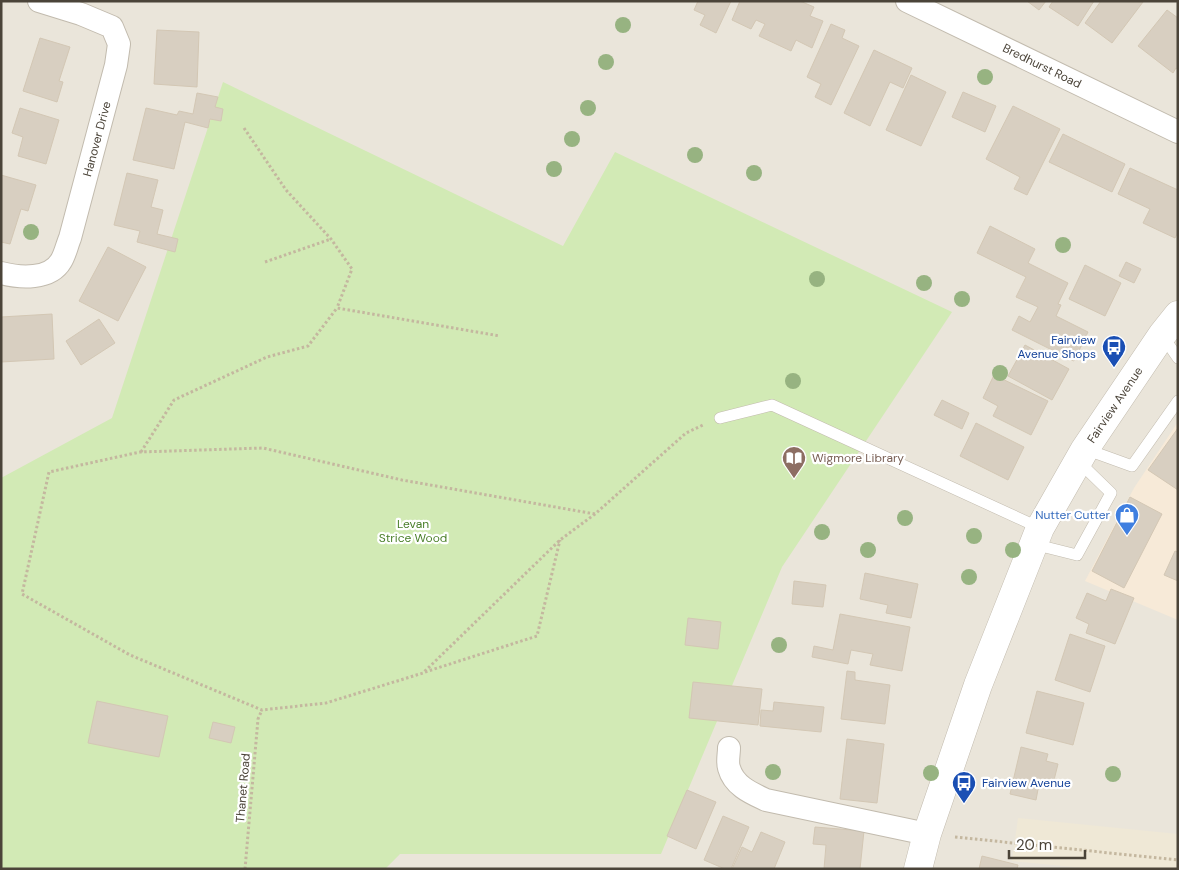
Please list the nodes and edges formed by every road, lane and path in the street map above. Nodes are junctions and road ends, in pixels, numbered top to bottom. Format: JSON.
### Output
{"nodes":[{"id":1,"x":40,"y":1,"type":"edge"},
{"id":2,"x":907,"y":1,"type":"edge"},
{"id":3,"x":244,"y":128,"type":"dead end"},
{"id":4,"x":1178,"y":132,"type":"edge"},
{"id":5,"x":331,"y":239,"type":"junction"},
{"id":6,"x":266,"y":262,"type":"dead end"},
{"id":7,"x":1,"y":272,"type":"edge"},
{"id":8,"x":337,"y":308,"type":"junction"},
{"id":9,"x":1172,"y":324,"type":"edge"},
{"id":10,"x":500,"y":336,"type":"dead end"},
{"id":11,"x":1178,"y":358,"type":"edge"},
{"id":12,"x":1178,"y":401,"type":"edge"},
{"id":13,"x":720,"y":418,"type":"joint"},
{"id":14,"x":140,"y":452,"type":"junction"},
{"id":15,"x":1081,"y":455,"type":"junction"},
{"id":16,"x":595,"y":514,"type":"junction"},
{"id":17,"x":1036,"y":536,"type":"junction"},
{"id":18,"x":560,"y":540,"type":"junction"},
{"id":19,"x":423,"y":673,"type":"junction"},
{"id":20,"x":262,"y":710,"type":"junction"},
{"id":21,"x":729,"y":748,"type":"dead end"},
{"id":22,"x":927,"y":834,"type":"junction"},
{"id":23,"x":1178,"y":860,"type":"edge"},
{"id":24,"x":245,"y":869,"type":"edge"},
{"id":25,"x":918,"y":869,"type":"edge"}],
"edges":[{"from":1,"to":7,"type":"street","name":"Hanover Drive"},
{"from":2,"to":4,"type":"street","name":"Bredhurst Road"},
{"from":3,"to":5,"type":"path"},
{"from":5,"to":6,"type":"path"},
{"from":5,"to":8,"type":"path"},
{"from":8,"to":10,"type":"path"},
{"from":8,"to":14,"type":"path"},
{"from":9,"to":11,"type":"lane"},
{"from":9,"to":15,"type":"street","name":"Fairview Avenue"},
{"from":12,"to":15,"type":"lane"},
{"from":13,"to":16,"type":"path"},
{"from":13,"to":17,"type":"lane"},
{"from":14,"to":16,"type":"path"},
{"from":14,"to":20,"type":"path"},
{"from":15,"to":17,"type":"street","name":"Fairview Avenue"},
{"from":15,"to":17,"type":"lane"},
{"from":16,"to":18,"type":"path"},
{"from":17,"to":22,"type":"street","name":"Fairview Avenue"},
{"from":18,"to":19,"type":"path"},
{"from":18,"to":19,"type":"path"},
{"from":19,"to":20,"type":"path"},
{"from":20,"to":24,"type":"path","name":"Thanet Road"},
{"from":21,"to":22,"type":"street"},
{"from":22,"to":23,"type":"path"},
{"from":22,"to":25,"type":"street","name":"Fairview Avenue"}]}
